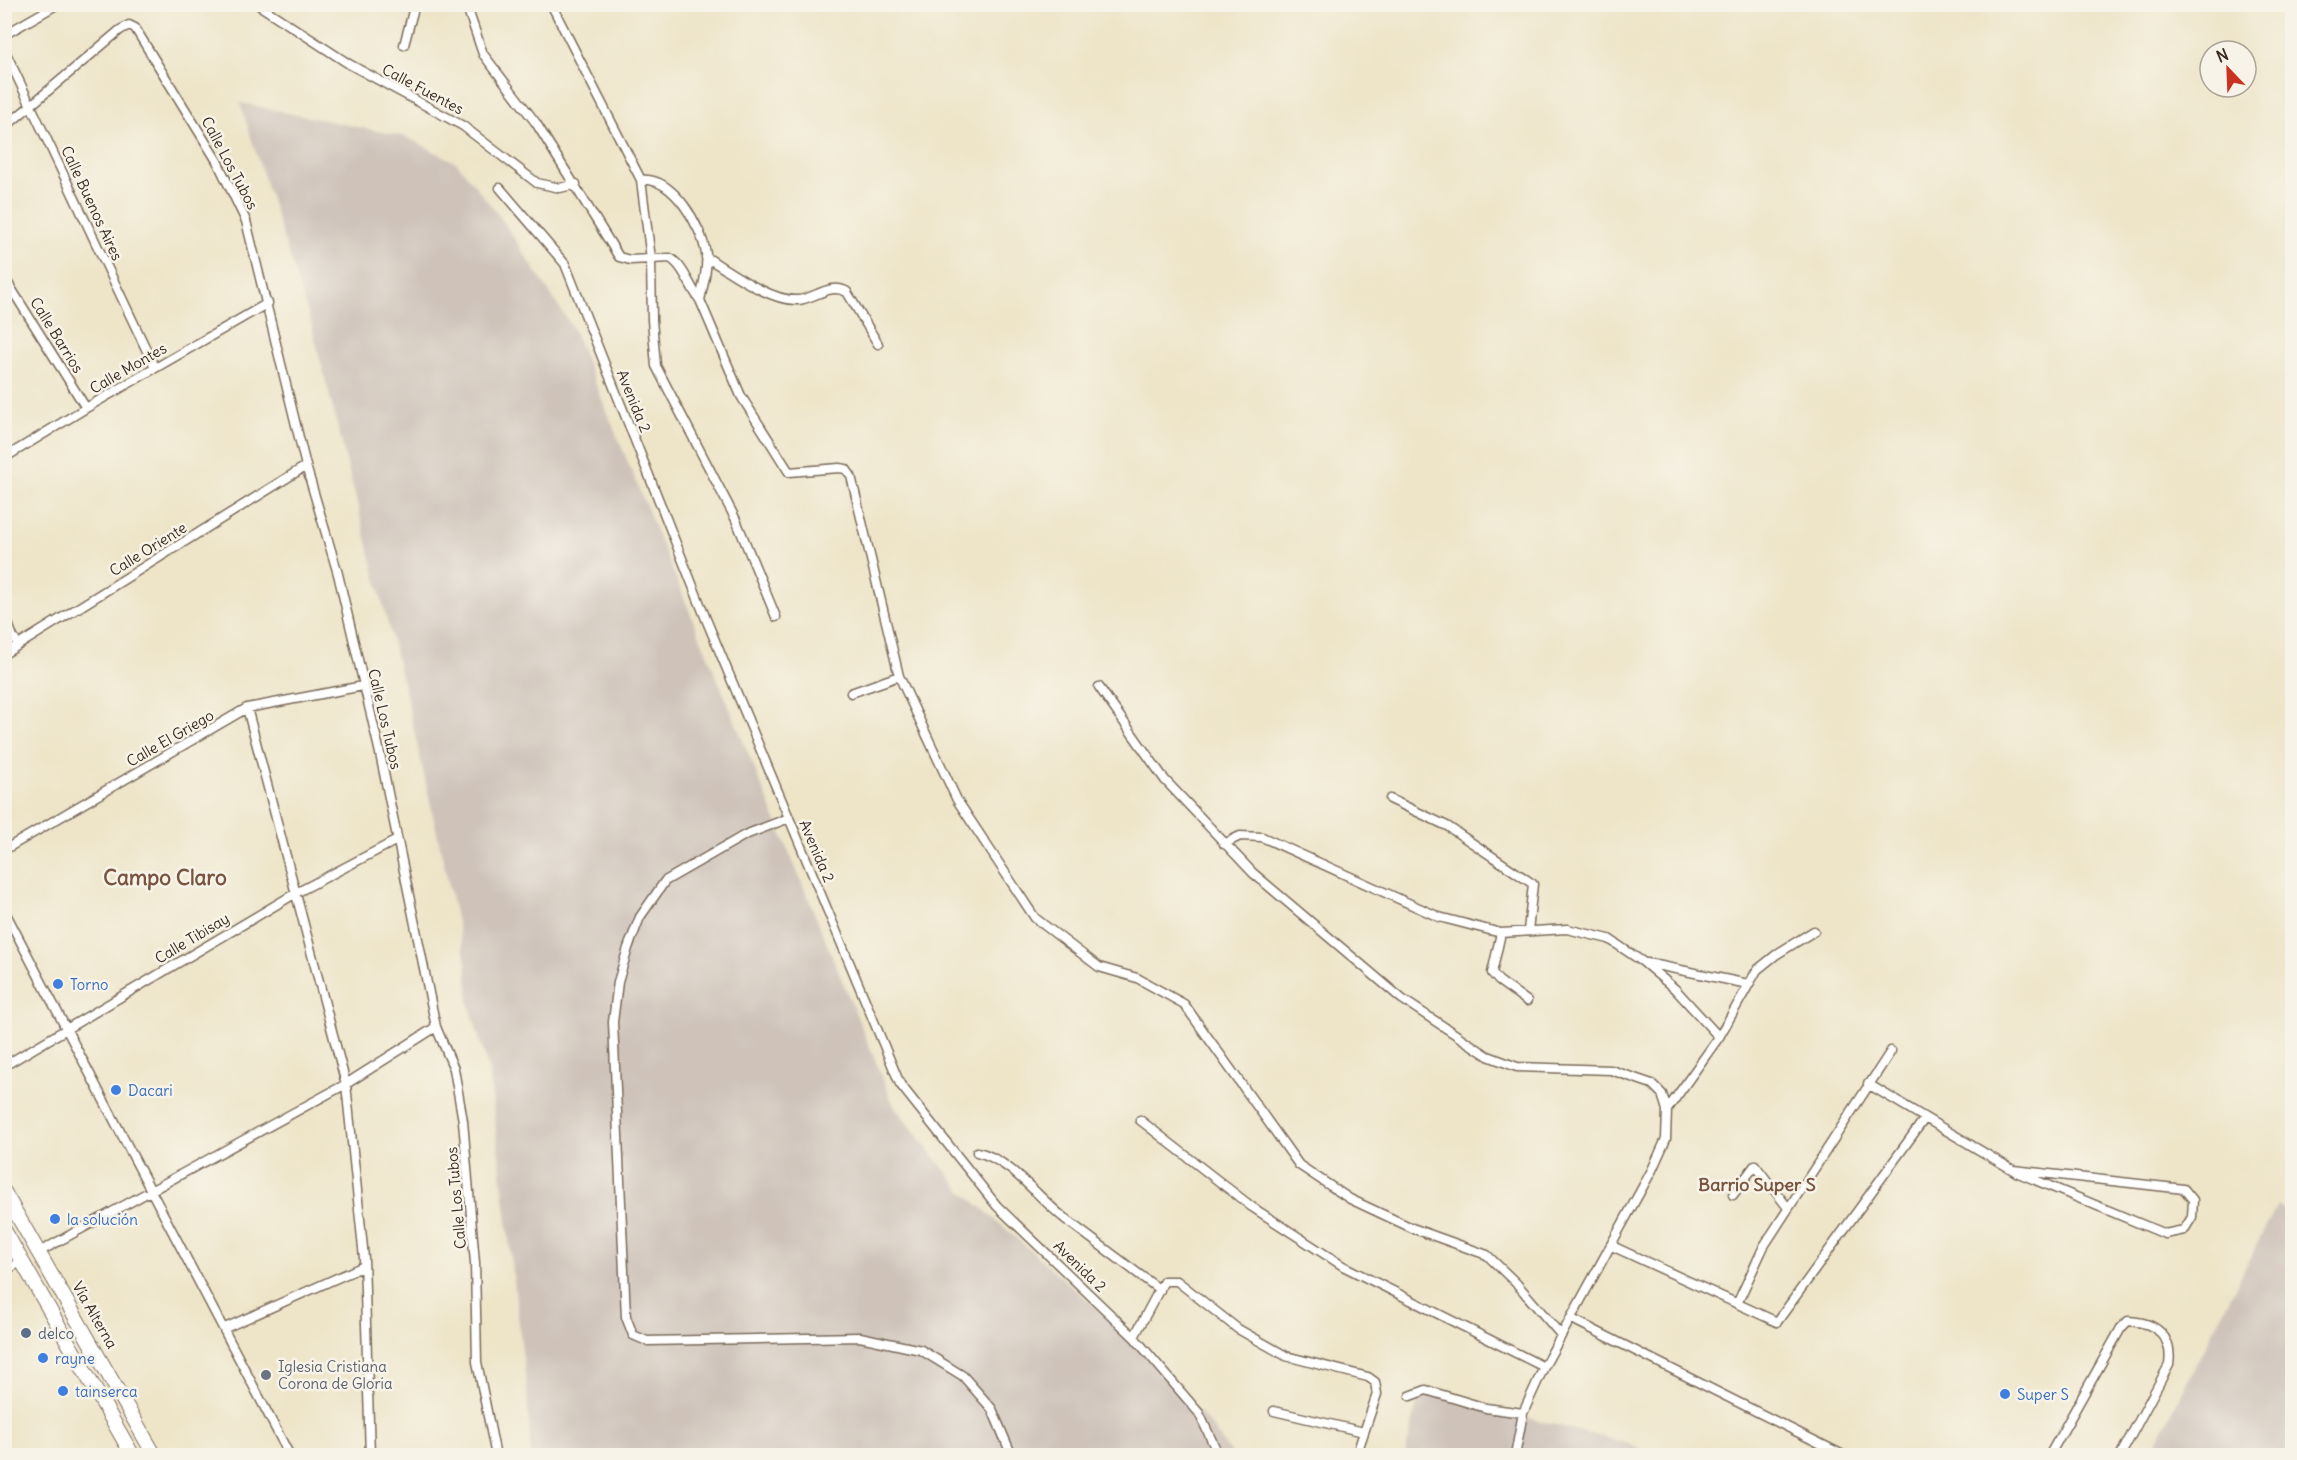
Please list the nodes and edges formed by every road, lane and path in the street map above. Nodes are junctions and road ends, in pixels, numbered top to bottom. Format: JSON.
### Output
{"nodes":[{"id":1,"x":58,"y":4,"type":"edge"},
{"id":2,"x":257,"y":4,"type":"edge"},
{"id":3,"x":415,"y":4,"type":"edge"},
{"id":4,"x":466,"y":4,"type":"edge"},
{"id":5,"x":551,"y":4,"type":"edge"},
{"id":6,"x":4,"y":35,"type":"edge"},
{"id":7,"x":404,"y":45,"type":"dead end"},
{"id":8,"x":4,"y":49,"type":"edge"},
{"id":9,"x":31,"y":108,"type":"junction"},
{"id":10,"x":4,"y":128,"type":"edge"},
{"id":11,"x":641,"y":180,"type":"junction"},
{"id":12,"x":576,"y":184,"type":"junction"},
{"id":13,"x":500,"y":188,"type":"dead end"},
{"id":14,"x":706,"y":257,"type":"junction"},
{"id":15,"x":651,"y":259,"type":"junction"},
{"id":16,"x":4,"y":277,"type":"edge"},
{"id":17,"x":700,"y":300,"type":"junction"},
{"id":18,"x":268,"y":303,"type":"junction"},
{"id":19,"x":878,"y":344,"type":"dead end"},
{"id":20,"x":155,"y":368,"type":"junction"},
{"id":21,"x":86,"y":408,"type":"junction"},
{"id":22,"x":4,"y":458,"type":"edge"},
{"id":23,"x":306,"y":466,"type":"junction"},
{"id":24,"x":4,"y":613,"type":"edge"},
{"id":25,"x":776,"y":618,"type":"dead end"},
{"id":26,"x":19,"y":645,"type":"junction"},
{"id":27,"x":4,"y":654,"type":"edge"},
{"id":28,"x":899,"y":676,"type":"junction"},
{"id":29,"x":363,"y":686,"type":"junction"},
{"id":30,"x":1099,"y":687,"type":"dead end"},
{"id":31,"x":851,"y":693,"type":"dead end"},
{"id":32,"x":247,"y":708,"type":"junction"},
{"id":33,"x":1390,"y":799,"type":"dead end"},
{"id":34,"x":789,"y":818,"type":"junction"},
{"id":35,"x":397,"y":840,"type":"junction"},
{"id":36,"x":1224,"y":844,"type":"junction"},
{"id":37,"x":4,"y":850,"type":"edge"},
{"id":38,"x":296,"y":893,"type":"junction"},
{"id":39,"x":4,"y":910,"type":"edge"},
{"id":40,"x":1528,"y":931,"type":"junction"},
{"id":41,"x":1814,"y":932,"type":"dead end"},
{"id":42,"x":1501,"y":933,"type":"junction"},
{"id":43,"x":1643,"y":962,"type":"junction"},
{"id":44,"x":1748,"y":984,"type":"junction"},
{"id":45,"x":1527,"y":1001,"type":"dead end"},
{"id":46,"x":436,"y":1027,"type":"junction"},
{"id":47,"x":65,"y":1029,"type":"junction"},
{"id":48,"x":1719,"y":1037,"type":"junction"},
{"id":49,"x":1891,"y":1050,"type":"dead end"},
{"id":50,"x":4,"y":1066,"type":"edge"},
{"id":51,"x":346,"y":1084,"type":"junction"},
{"id":52,"x":1868,"y":1084,"type":"junction"},
{"id":53,"x":1667,"y":1110,"type":"junction"},
{"id":54,"x":1925,"y":1118,"type":"junction"},
{"id":55,"x":1140,"y":1120,"type":"dead end"},
{"id":56,"x":977,"y":1152,"type":"dead end"},
{"id":57,"x":2013,"y":1170,"type":"junction"},
{"id":58,"x":4,"y":1192,"type":"edge"},
{"id":59,"x":151,"y":1192,"type":"junction"},
{"id":60,"x":1733,"y":1195,"type":"dead end"},
{"id":61,"x":1788,"y":1208,"type":"junction"},
{"id":62,"x":4,"y":1230,"type":"edge"},
{"id":63,"x":1612,"y":1246,"type":"junction"},
{"id":64,"x":39,"y":1252,"type":"junction"},
{"id":65,"x":22,"y":1261,"type":"junction"},
{"id":66,"x":364,"y":1266,"type":"junction"},
{"id":67,"x":4,"y":1271,"type":"edge"},
{"id":68,"x":1160,"y":1290,"type":"junction"},
{"id":69,"x":1737,"y":1304,"type":"junction"},
{"id":70,"x":1572,"y":1319,"type":"junction"},
{"id":71,"x":225,"y":1328,"type":"junction"},
{"id":72,"x":1561,"y":1335,"type":"junction"},
{"id":73,"x":1134,"y":1336,"type":"junction"},
{"id":74,"x":1544,"y":1367,"type":"junction"},
{"id":75,"x":1410,"y":1396,"type":"dead end"},
{"id":76,"x":1274,"y":1412,"type":"dead end"},
{"id":77,"x":1523,"y":1413,"type":"junction"},
{"id":78,"x":1364,"y":1432,"type":"junction"},
{"id":79,"x":133,"y":1455,"type":"edge"},
{"id":80,"x":155,"y":1455,"type":"edge"},
{"id":81,"x":290,"y":1455,"type":"edge"},
{"id":82,"x":370,"y":1455,"type":"edge"},
{"id":83,"x":496,"y":1455,"type":"edge"},
{"id":84,"x":1012,"y":1455,"type":"edge"},
{"id":85,"x":1219,"y":1455,"type":"edge"},
{"id":86,"x":1356,"y":1455,"type":"edge"},
{"id":87,"x":1515,"y":1455,"type":"edge"},
{"id":88,"x":1845,"y":1455,"type":"edge"},
{"id":89,"x":2049,"y":1455,"type":"edge"},
{"id":90,"x":2120,"y":1455,"type":"edge"}],
"edges":[{"from":1,"to":6,"type":"street"},
{"from":2,"to":12,"type":"street","name":"Calle Fuentes"},
{"from":3,"to":7,"type":"street"},
{"from":4,"to":12,"type":"street"},
{"from":5,"to":11,"type":"street"},
{"from":8,"to":9,"type":"street","name":"Calle Buenos Aires"},
{"from":9,"to":10,"type":"street"},
{"from":9,"to":18,"type":"street","name":"Calle Los Tubos"},
{"from":9,"to":20,"type":"street","name":"Calle Buenos Aires"},
{"from":11,"to":14,"type":"street"},
{"from":11,"to":15,"type":"street"},
{"from":12,"to":15,"type":"street"},
{"from":13,"to":34,"type":"street","name":"Avenida 2"},
{"from":14,"to":17,"type":"street"},
{"from":14,"to":19,"type":"street"},
{"from":15,"to":17,"type":"street"},
{"from":15,"to":25,"type":"street"},
{"from":16,"to":21,"type":"street","name":"Calle Barrios"},
{"from":17,"to":28,"type":"street"},
{"from":18,"to":20,"type":"street","name":"Calle Montes"},
{"from":18,"to":23,"type":"street","name":"Calle Los Tubos"},
{"from":20,"to":21,"type":"street","name":"Calle Montes"},
{"from":21,"to":22,"type":"street","name":"Calle Montes"},
{"from":23,"to":26,"type":"street","name":"Calle Oriente"},
{"from":23,"to":29,"type":"street","name":"Calle Los Tubos"},
{"from":24,"to":26,"type":"street"},
{"from":26,"to":27,"type":"street","name":"Calle Oriente"},
{"from":28,"to":31,"type":"street"},
{"from":28,"to":72,"type":"street"},
{"from":29,"to":32,"type":"street","name":"Calle El Griego"},
{"from":29,"to":35,"type":"street","name":"Calle Los Tubos"},
{"from":30,"to":36,"type":"street"},
{"from":32,"to":37,"type":"street","name":"Calle El Griego"},
{"from":32,"to":38,"type":"street"},
{"from":33,"to":40,"type":"street"},
{"from":34,"to":73,"type":"street","name":"Avenida 2"},
{"from":34,"to":84,"type":"street"},
{"from":35,"to":38,"type":"street","name":"Calle Tibisay"},
{"from":35,"to":46,"type":"street","name":"Calle Los Tubos"},
{"from":36,"to":42,"type":"street"},
{"from":36,"to":53,"type":"street"},
{"from":38,"to":47,"type":"street","name":"Calle Tibisay"},
{"from":38,"to":51,"type":"street"},
{"from":39,"to":47,"type":"street"},
{"from":40,"to":42,"type":"street"},
{"from":40,"to":43,"type":"street"},
{"from":41,"to":44,"type":"street"},
{"from":42,"to":45,"type":"street"},
{"from":43,"to":44,"type":"street"},
{"from":43,"to":48,"type":"street"},
{"from":44,"to":48,"type":"street"},
{"from":46,"to":51,"type":"street"},
{"from":46,"to":83,"type":"street","name":"Calle Los Tubos"},
{"from":47,"to":50,"type":"street","name":"Calle Tibisay"},
{"from":47,"to":59,"type":"street"},
{"from":48,"to":53,"type":"street"},
{"from":49,"to":52,"type":"street"},
{"from":51,"to":59,"type":"street"},
{"from":51,"to":66,"type":"street"},
{"from":52,"to":54,"type":"street"},
{"from":52,"to":61,"type":"street"},
{"from":53,"to":63,"type":"street"},
{"from":54,"to":57,"type":"street"},
{"from":54,"to":69,"type":"street"},
{"from":55,"to":74,"type":"street"},
{"from":56,"to":68,"type":"street"},
{"from":57,"to":57,"type":"street"},
{"from":58,"to":64,"type":"highway","name":"Vía Alterna"},
{"from":59,"to":64,"type":"street"},
{"from":59,"to":71,"type":"street"},
{"from":60,"to":61,"type":"street"},
{"from":61,"to":69,"type":"street"},
{"from":62,"to":65,"type":"highway"},
{"from":63,"to":69,"type":"street"},
{"from":63,"to":70,"type":"street"},
{"from":64,"to":80,"type":"highway","name":"Vía Alterna"},
{"from":65,"to":67,"type":"street"},
{"from":65,"to":79,"type":"highway"},
{"from":66,"to":71,"type":"street"},
{"from":66,"to":82,"type":"street"},
{"from":68,"to":73,"type":"street"},
{"from":68,"to":78,"type":"street"},
{"from":70,"to":72,"type":"street"},
{"from":70,"to":88,"type":"street"},
{"from":71,"to":81,"type":"street"},
{"from":72,"to":74,"type":"street"},
{"from":73,"to":85,"type":"street","name":"Avenida 2"},
{"from":74,"to":77,"type":"street"},
{"from":75,"to":77,"type":"street"},
{"from":76,"to":78,"type":"street"},
{"from":77,"to":87,"type":"street"},
{"from":78,"to":86,"type":"street"},
{"from":89,"to":90,"type":"street"}]}
